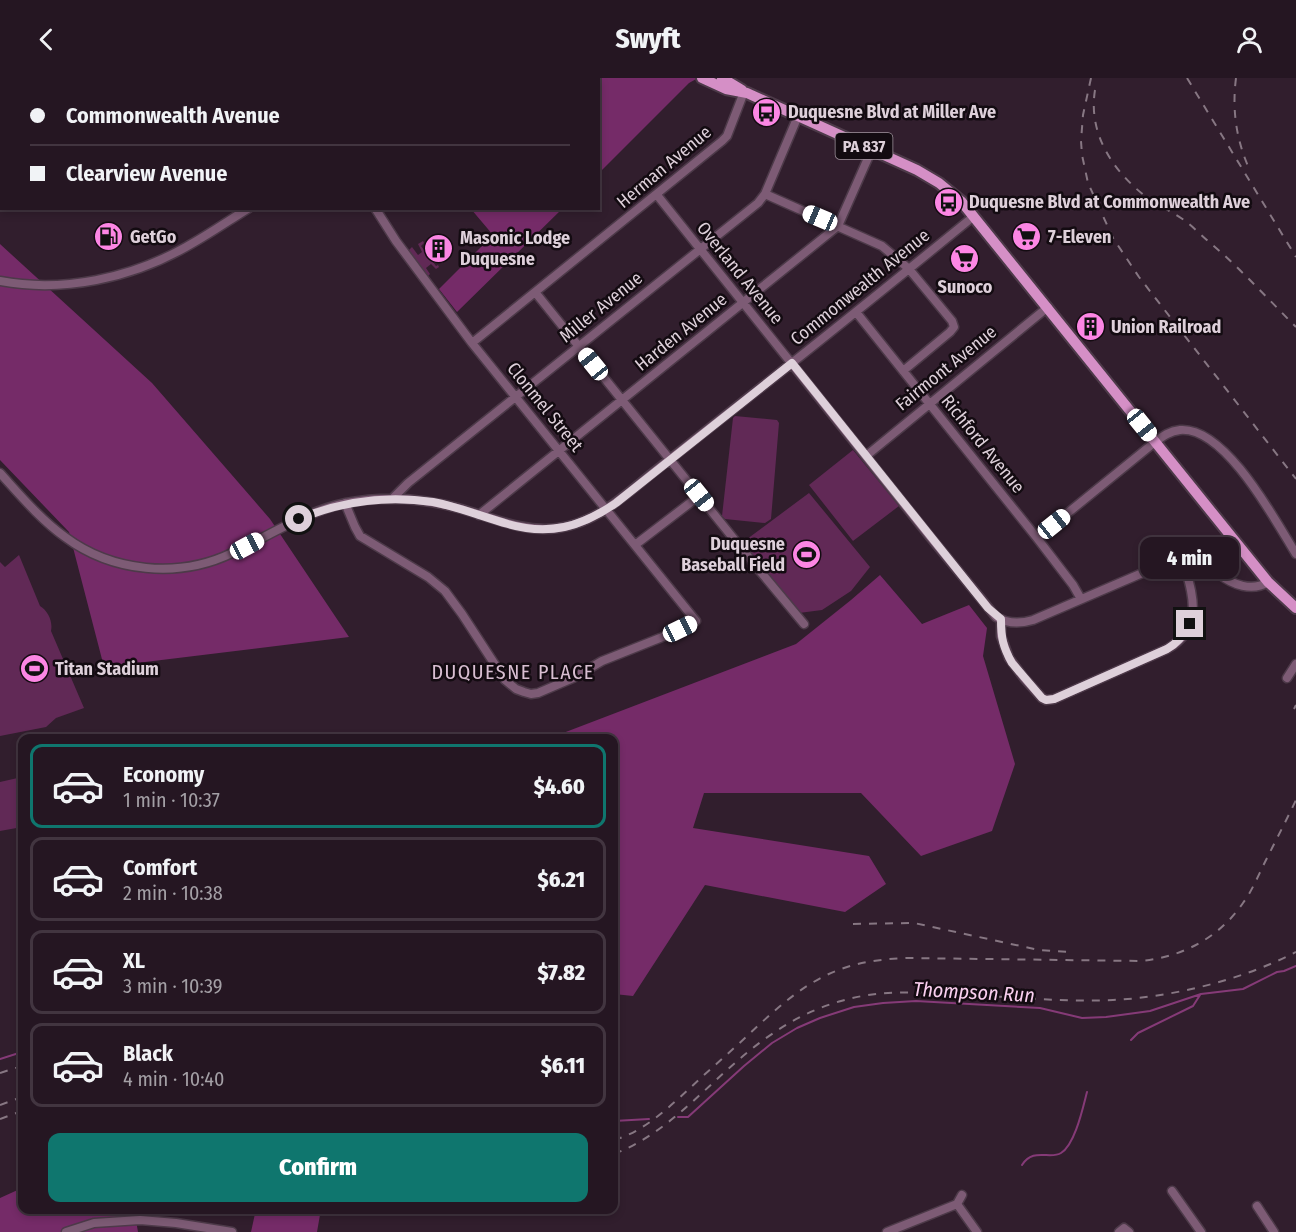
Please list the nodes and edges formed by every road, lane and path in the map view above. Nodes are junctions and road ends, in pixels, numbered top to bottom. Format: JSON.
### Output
{"nodes":[{"id":1,"x":702,"y":78,"type":"edge"},
{"id":2,"x":719,"y":81,"type":"edge"},
{"id":3,"x":744,"y":92,"type":"junction"},
{"id":4,"x":798,"y":116,"type":"junction"},
{"id":5,"x":872,"y":149,"type":"junction"},
{"id":6,"x":765,"y":194,"type":"junction"},
{"id":7,"x":657,"y":195,"type":"junction"},
{"id":8,"x":246,"y":210,"type":"edge"},
{"id":9,"x":376,"y":210,"type":"edge"},
{"id":10,"x":974,"y":216,"type":"junction"},
{"id":11,"x":838,"y":226,"type":"junction"},
{"id":12,"x":700,"y":249,"type":"junction"},
{"id":13,"x":909,"y":269,"type":"junction"},
{"id":14,"x":0,"y":281,"type":"edge"},
{"id":15,"x":535,"y":292,"type":"junction"},
{"id":16,"x":744,"y":303,"type":"junction"},
{"id":17,"x":1048,"y":307,"type":"junction"},
{"id":18,"x":856,"y":312,"type":"junction"},
{"id":19,"x":472,"y":343,"type":"junction"},
{"id":20,"x":579,"y":346,"type":"junction"},
{"id":21,"x":792,"y":363,"type":"junction"},
{"id":22,"x":903,"y":371,"type":"junction"},
{"id":23,"x":516,"y":397,"type":"junction"},
{"id":24,"x":622,"y":400,"type":"junction"},
{"id":25,"x":929,"y":404,"type":"junction"},
{"id":26,"x":1155,"y":442,"type":"junction"},
{"id":27,"x":559,"y":450,"type":"junction"},
{"id":28,"x":866,"y":456,"type":"junction"},
{"id":29,"x":670,"y":459,"type":"junction"},
{"id":30,"x":0,"y":473,"type":"edge"},
{"id":31,"x":699,"y":495,"type":"junction"},
{"id":32,"x":392,"y":499,"type":"junction"},
{"id":33,"x":345,"y":504,"type":"junction"},
{"id":34,"x":607,"y":509,"type":"junction"},
{"id":35,"x":479,"y":515,"type":"junction"},
{"id":36,"x":1037,"y":538,"type":"junction"},
{"id":37,"x":635,"y":545,"type":"junction"},
{"id":38,"x":1296,"y":554,"type":"edge"},
{"id":39,"x":1182,"y":556,"type":"junction"},
{"id":40,"x":1268,"y":582,"type":"junction"},
{"id":41,"x":1081,"y":599,"type":"junction"},
{"id":42,"x":1296,"y":608,"type":"edge"},
{"id":43,"x":1001,"y":619,"type":"junction"},
{"id":44,"x":804,"y":624,"type":"dead end"},
{"id":45,"x":1296,"y":664,"type":"edge"},
{"id":46,"x":1287,"y":678,"type":"dead end"},
{"id":47,"x":1172,"y":1191,"type":"dead end"},
{"id":48,"x":962,"y":1195,"type":"dead end"},
{"id":49,"x":957,"y":1204,"type":"junction"},
{"id":50,"x":1257,"y":1206,"type":"dead end"},
{"id":51,"x":66,"y":1232,"type":"edge"},
{"id":52,"x":232,"y":1232,"type":"edge"},
{"id":53,"x":887,"y":1232,"type":"edge"},
{"id":54,"x":977,"y":1232,"type":"edge"},
{"id":55,"x":1201,"y":1232,"type":"edge"},
{"id":56,"x":1274,"y":1232,"type":"edge"}],
"edges":[{"from":1,"to":2,"type":"main road","number":"PA 837"},
{"from":2,"to":3,"type":"main road","number":"PA 837"},
{"from":3,"to":4,"type":"main road","number":"PA 837"},
{"from":3,"to":7,"type":"street","name":"Herman Avenue"},
{"from":4,"to":5,"type":"main road","number":"PA 837"},
{"from":4,"to":6,"type":"street","name":"Miller Avenue"},
{"from":5,"to":10,"type":"main road","number":"PA 837"},
{"from":5,"to":11,"type":"street","name":"Harden Avenue"},
{"from":6,"to":11,"type":"street"},
{"from":6,"to":12,"type":"street","name":"Miller Avenue"},
{"from":7,"to":12,"type":"street","name":"Overland Avenue"},
{"from":7,"to":15,"type":"street","name":"Herman Avenue"},
{"from":8,"to":14,"type":"street"},
{"from":9,"to":19,"type":"street","name":"Clonmel Street"},
{"from":10,"to":13,"type":"street","name":"Commonwealth Avenue"},
{"from":10,"to":17,"type":"main road","number":"PA 837"},
{"from":11,"to":13,"type":"street"},
{"from":11,"to":16,"type":"street","name":"Harden Avenue"},
{"from":12,"to":16,"type":"street","name":"Overland Avenue"},
{"from":12,"to":20,"type":"street","name":"Miller Avenue"},
{"from":13,"to":18,"type":"street","name":"Commonwealth Avenue"},
{"from":13,"to":22,"type":"street"},
{"from":15,"to":19,"type":"street","name":"Herman Avenue"},
{"from":15,"to":20,"type":"street"},
{"from":16,"to":21,"type":"street","name":"Overland Avenue"},
{"from":16,"to":24,"type":"street","name":"Harden Avenue"},
{"from":17,"to":25,"type":"street","name":"Fairmont Avenue"},
{"from":17,"to":26,"type":"main road","number":"PA 837"},
{"from":18,"to":21,"type":"street","name":"Commonwealth Avenue"},
{"from":18,"to":22,"type":"street","name":"Richford Avenue"},
{"from":19,"to":23,"type":"street","name":"Clonmel Street"},
{"from":20,"to":23,"type":"street","name":"Miller Avenue"},
{"from":20,"to":24,"type":"street"},
{"from":21,"to":28,"type":"street","name":"Overland Avenue"},
{"from":21,"to":29,"type":"street","name":"Commonwealth Avenue"},
{"from":22,"to":25,"type":"street","name":"Richford Avenue"},
{"from":23,"to":27,"type":"street","name":"Clonmel Street"},
{"from":23,"to":32,"type":"street","name":"Miller Avenue"},
{"from":24,"to":27,"type":"street","name":"Harden Avenue"},
{"from":24,"to":29,"type":"street"},
{"from":25,"to":28,"type":"street","name":"Fairmont Avenue"},
{"from":25,"to":36,"type":"street","name":"Richford Avenue"},
{"from":26,"to":36,"type":"street"},
{"from":26,"to":38,"type":"street"},
{"from":26,"to":40,"type":"main road","number":"PA 837"},
{"from":27,"to":34,"type":"street","name":"Clonmel Street"},
{"from":27,"to":35,"type":"street","name":"Harden Avenue"},
{"from":28,"to":43,"type":"street","name":"Overland Avenue"},
{"from":29,"to":31,"type":"street"},
{"from":29,"to":34,"type":"street","name":"Commonwealth Avenue"},
{"from":30,"to":33,"type":"street","name":"Commonwealth Avenue"},
{"from":31,"to":37,"type":"street"},
{"from":31,"to":44,"type":"street"},
{"from":32,"to":33,"type":"street","name":"Commonwealth Avenue"},
{"from":32,"to":35,"type":"street","name":"Commonwealth Avenue"},
{"from":33,"to":37,"type":"street","name":"Clonmel Street"},
{"from":34,"to":35,"type":"street","name":"Commonwealth Avenue"},
{"from":34,"to":37,"type":"street","name":"Clonmel Street"},
{"from":36,"to":41,"type":"street","name":"Richford Avenue"},
{"from":39,"to":40,"type":"street"},
{"from":39,"to":41,"type":"street"},
{"from":39,"to":43,"type":"street"},
{"from":40,"to":42,"type":"main road","number":"PA 837"},
{"from":41,"to":43,"type":"street"},
{"from":45,"to":46,"type":"street"},
{"from":47,"to":55,"type":"street"},
{"from":48,"to":49,"type":"street"},
{"from":49,"to":53,"type":"street"},
{"from":49,"to":54,"type":"street"},
{"from":50,"to":56,"type":"street"},
{"from":51,"to":52,"type":"street"}]}
